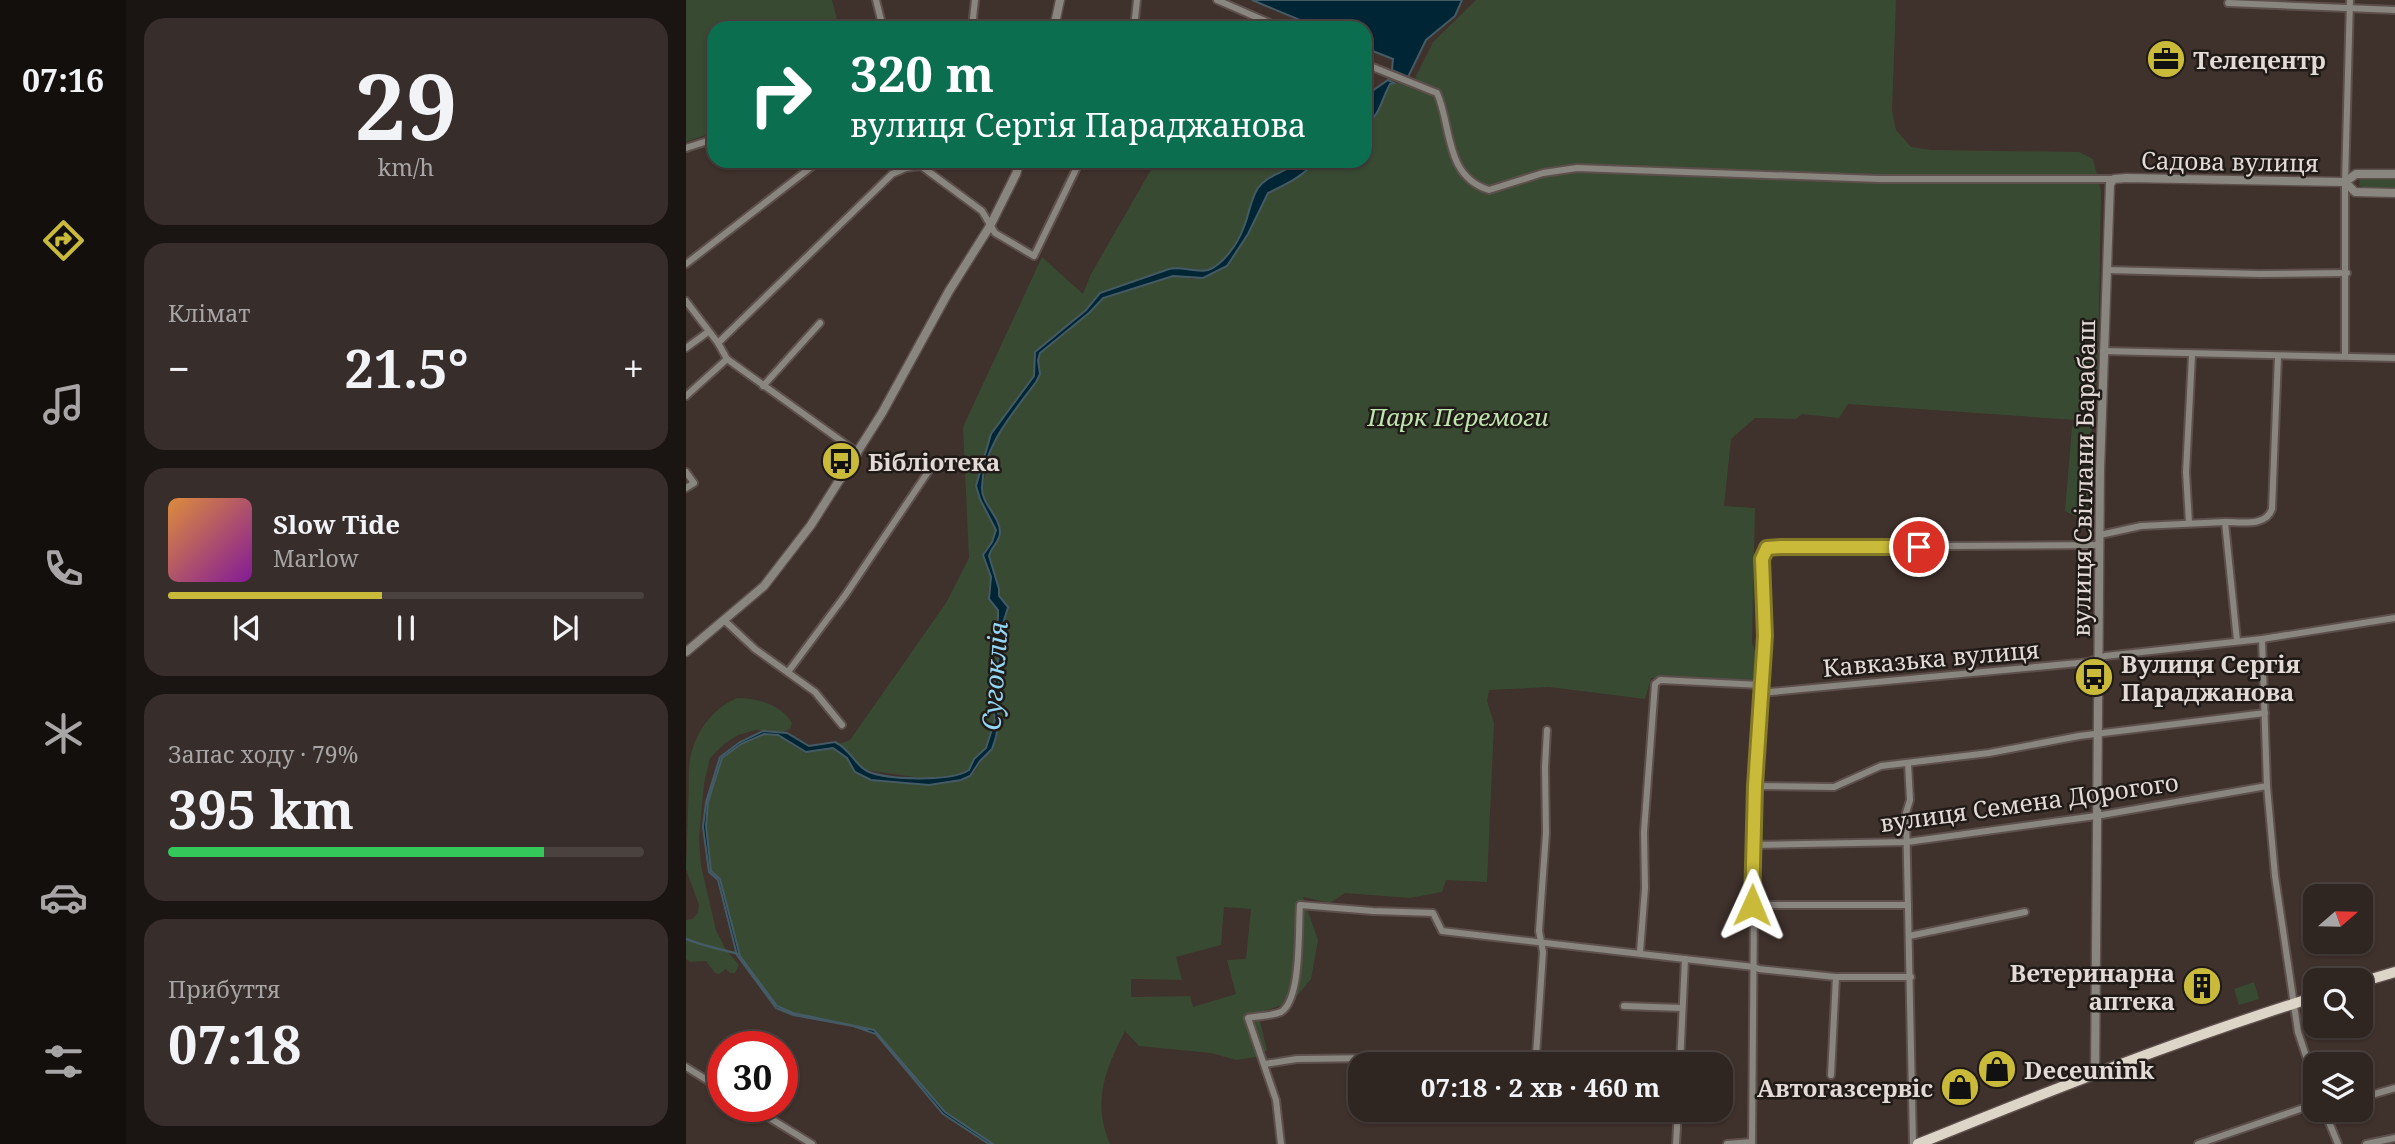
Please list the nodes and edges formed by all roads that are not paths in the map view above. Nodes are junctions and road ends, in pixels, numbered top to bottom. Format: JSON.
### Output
{"nodes":[{"id":1,"x":876,"y":0,"type":"edge"},
{"id":2,"x":975,"y":0,"type":"edge"},
{"id":3,"x":1060,"y":0,"type":"edge"},
{"id":4,"x":1137,"y":0,"type":"edge"},
{"id":5,"x":1216,"y":0,"type":"edge"},
{"id":6,"x":2350,"y":0,"type":"edge"},
{"id":7,"x":2228,"y":3,"type":"dead end"},
{"id":8,"x":2350,"y":8,"type":"junction"},
{"id":9,"x":2395,"y":10,"type":"edge"},
{"id":10,"x":881,"y":21,"type":"edge"},
{"id":11,"x":973,"y":21,"type":"edge"},
{"id":12,"x":1056,"y":21,"type":"edge"},
{"id":13,"x":1135,"y":21,"type":"edge"},
{"id":14,"x":1265,"y":21,"type":"edge"},
{"id":15,"x":1372,"y":67,"type":"edge"},
{"id":16,"x":707,"y":141,"type":"edge"},
{"id":17,"x":686,"y":148,"type":"edge"},
{"id":18,"x":810,"y":168,"type":"edge"},
{"id":19,"x":906,"y":168,"type":"edge"},
{"id":20,"x":927,"y":168,"type":"edge"},
{"id":21,"x":1018,"y":168,"type":"edge"},
{"id":22,"x":1077,"y":168,"type":"edge"},
{"id":23,"x":2395,"y":174,"type":"edge"},
{"id":24,"x":2114,"y":179,"type":"junction"},
{"id":25,"x":2345,"y":182,"type":"junction"},
{"id":26,"x":2395,"y":193,"type":"edge"},
{"id":27,"x":990,"y":226,"type":"junction"},
{"id":28,"x":686,"y":264,"type":"edge"},
{"id":29,"x":2107,"y":270,"type":"junction"},
{"id":30,"x":2347,"y":273,"type":"junction"},
{"id":31,"x":686,"y":301,"type":"edge"},
{"id":32,"x":820,"y":324,"type":"dead end"},
{"id":33,"x":708,"y":332,"type":"junction"},
{"id":34,"x":718,"y":343,"type":"junction"},
{"id":35,"x":686,"y":348,"type":"edge"},
{"id":36,"x":2103,"y":351,"type":"junction"},
{"id":37,"x":2192,"y":355,"type":"junction"},
{"id":38,"x":2278,"y":356,"type":"junction"},
{"id":39,"x":2345,"y":356,"type":"junction"},
{"id":40,"x":2395,"y":358,"type":"edge"},
{"id":41,"x":727,"y":359,"type":"junction"},
{"id":42,"x":763,"y":386,"type":"junction"},
{"id":43,"x":686,"y":396,"type":"edge"},
{"id":44,"x":858,"y":453,"type":"junction"},
{"id":45,"x":934,"y":463,"type":"dead end"},
{"id":46,"x":686,"y":472,"type":"edge"},
{"id":47,"x":686,"y":488,"type":"edge"},
{"id":48,"x":2225,"y":522,"type":"junction"},
{"id":49,"x":2189,"y":523,"type":"junction"},
{"id":50,"x":2100,"y":535,"type":"junction"},
{"id":51,"x":2100,"y":545,"type":"junction"},
{"id":52,"x":2395,"y":618,"type":"edge"},
{"id":53,"x":725,"y":621,"type":"junction"},
{"id":54,"x":2262,"y":639,"type":"junction"},
{"id":55,"x":2237,"y":641,"type":"junction"},
{"id":56,"x":686,"y":652,"type":"edge"},
{"id":57,"x":2099,"y":659,"type":"junction"},
{"id":58,"x":788,"y":672,"type":"junction"},
{"id":59,"x":1761,"y":689,"type":"junction"},
{"id":60,"x":2265,"y":713,"type":"junction"},
{"id":61,"x":842,"y":725,"type":"dead end"},
{"id":62,"x":1547,"y":730,"type":"dead end"},
{"id":63,"x":2098,"y":735,"type":"junction"},
{"id":64,"x":1908,"y":764,"type":"junction"},
{"id":65,"x":1755,"y":786,"type":"junction"},
{"id":66,"x":2267,"y":786,"type":"junction"},
{"id":67,"x":2096,"y":816,"type":"junction"},
{"id":68,"x":1907,"y":842,"type":"junction"},
{"id":69,"x":1754,"y":845,"type":"junction"},
{"id":70,"x":1752,"y":905,"type":"junction"},
{"id":71,"x":1908,"y":905,"type":"junction"},
{"id":72,"x":2025,"y":912,"type":"dead end"},
{"id":73,"x":1909,"y":936,"type":"junction"},
{"id":74,"x":1542,"y":942,"type":"junction"},
{"id":75,"x":1640,"y":953,"type":"junction"},
{"id":76,"x":1685,"y":959,"type":"junction"},
{"id":77,"x":1754,"y":967,"type":"junction"},
{"id":78,"x":2395,"y":972,"type":"edge"},
{"id":79,"x":1836,"y":977,"type":"junction"},
{"id":80,"x":1911,"y":977,"type":"junction"},
{"id":81,"x":2373,"y":978,"type":"edge"},
{"id":82,"x":2303,"y":1000,"type":"edge"},
{"id":83,"x":2294,"y":1003,"type":"junction"},
{"id":84,"x":1624,"y":1006,"type":"dead end"},
{"id":85,"x":1682,"y":1008,"type":"junction"},
{"id":86,"x":1537,"y":1052,"type":"edge"},
{"id":87,"x":1680,"y":1052,"type":"edge"},
{"id":88,"x":2305,"y":1052,"type":"edge"},
{"id":89,"x":1348,"y":1059,"type":"edge"},
{"id":90,"x":1265,"y":1064,"type":"junction"},
{"id":91,"x":686,"y":1068,"type":"edge"},
{"id":92,"x":2095,"y":1073,"type":"junction"},
{"id":93,"x":1831,"y":1075,"type":"dead end"},
{"id":94,"x":707,"y":1080,"type":"edge"},
{"id":95,"x":2395,"y":1088,"type":"edge"},
{"id":96,"x":2373,"y":1094,"type":"edge"},
{"id":97,"x":2303,"y":1108,"type":"edge"},
{"id":98,"x":776,"y":1122,"type":"edge"},
{"id":99,"x":1677,"y":1122,"type":"edge"},
{"id":100,"x":2330,"y":1122,"type":"edge"},
{"id":101,"x":2395,"y":1138,"type":"edge"},
{"id":102,"x":1752,"y":1143,"type":"edge"},
{"id":103,"x":812,"y":1144,"type":"edge"},
{"id":104,"x":1281,"y":1144,"type":"edge"},
{"id":105,"x":1676,"y":1144,"type":"edge"},
{"id":106,"x":1727,"y":1144,"type":"edge"},
{"id":107,"x":1916,"y":1144,"type":"edge"},
{"id":108,"x":2199,"y":1144,"type":"edge"},
{"id":109,"x":2338,"y":1144,"type":"edge"},
{"id":110,"x":2366,"y":1144,"type":"edge"}],
"edges":[{"from":1,"to":10,"type":"street"},
{"from":2,"to":11,"type":"street"},
{"from":3,"to":12,"type":"street"},
{"from":4,"to":13,"type":"street"},
{"from":5,"to":14,"type":"street"},
{"from":6,"to":8,"type":"street"},
{"from":7,"to":8,"type":"street"},
{"from":8,"to":9,"type":"street"},
{"from":8,"to":25,"type":"street"},
{"from":15,"to":24,"type":"street"},
{"from":16,"to":17,"type":"street"},
{"from":18,"to":28,"type":"street"},
{"from":19,"to":34,"type":"street"},
{"from":20,"to":27,"type":"street"},
{"from":21,"to":27,"type":"street"},
{"from":22,"to":27,"type":"street"},
{"from":23,"to":25,"type":"street","name":"Садова вулиця"},
{"from":24,"to":25,"type":"street","name":"Садова вулиця"},
{"from":24,"to":29,"type":"street","name":"вулиця Світлани Барабаш"},
{"from":25,"to":26,"type":"street","name":"Садова вулиця"},
{"from":25,"to":30,"type":"street"},
{"from":27,"to":44,"type":"street"},
{"from":29,"to":30,"type":"street"},
{"from":29,"to":36,"type":"street","name":"вулиця Світлани Барабаш"},
{"from":30,"to":39,"type":"street"},
{"from":31,"to":33,"type":"street"},
{"from":32,"to":42,"type":"street"},
{"from":33,"to":34,"type":"street"},
{"from":33,"to":35,"type":"street"},
{"from":34,"to":41,"type":"street"},
{"from":36,"to":37,"type":"street"},
{"from":36,"to":50,"type":"street","name":"вулиця Світлани Барабаш"},
{"from":37,"to":38,"type":"street"},
{"from":37,"to":49,"type":"street"},
{"from":38,"to":39,"type":"street"},
{"from":38,"to":48,"type":"street"},
{"from":39,"to":40,"type":"street"},
{"from":41,"to":42,"type":"street"},
{"from":41,"to":43,"type":"street"},
{"from":42,"to":44,"type":"street"},
{"from":44,"to":53,"type":"street"},
{"from":45,"to":58,"type":"street"},
{"from":46,"to":47,"type":"street"},
{"from":48,"to":49,"type":"street"},
{"from":48,"to":55,"type":"street"},
{"from":49,"to":50,"type":"street"},
{"from":50,"to":51,"type":"street","name":"вулиця Світлани Барабаш"},
{"from":51,"to":57,"type":"street","name":"вулиця Світлани Барабаш"},
{"from":51,"to":59,"type":"street"},
{"from":52,"to":54,"type":"street","name":"Кавказька вулиця"},
{"from":53,"to":56,"type":"street"},
{"from":53,"to":58,"type":"street"},
{"from":54,"to":55,"type":"street","name":"Кавказька вулиця"},
{"from":54,"to":60,"type":"street"},
{"from":55,"to":57,"type":"street","name":"Кавказька вулиця"},
{"from":57,"to":59,"type":"street","name":"Кавказька вулиця"},
{"from":57,"to":63,"type":"street","name":"вулиця Світлани Барабаш"},
{"from":58,"to":61,"type":"street"},
{"from":59,"to":65,"type":"street"},
{"from":59,"to":75,"type":"street","name":"Кавказька вулиця"},
{"from":60,"to":63,"type":"street"},
{"from":60,"to":66,"type":"street"},
{"from":62,"to":74,"type":"street"},
{"from":63,"to":64,"type":"street"},
{"from":63,"to":67,"type":"street","name":"вулиця Світлани Барабаш"},
{"from":64,"to":65,"type":"street"},
{"from":64,"to":68,"type":"street"},
{"from":65,"to":69,"type":"street"},
{"from":66,"to":67,"type":"street","name":"вулиця Семена Дорогого"},
{"from":66,"to":83,"type":"street"},
{"from":67,"to":68,"type":"street","name":"вулиця Семена Дорогого"},
{"from":67,"to":92,"type":"street","name":"вулиця Світлани Барабаш"},
{"from":68,"to":69,"type":"street","name":"вулиця Семена Дорогого"},
{"from":68,"to":71,"type":"street"},
{"from":69,"to":70,"type":"street"},
{"from":70,"to":71,"type":"street"},
{"from":70,"to":77,"type":"street"},
{"from":71,"to":73,"type":"street"},
{"from":72,"to":73,"type":"street"},
{"from":73,"to":80,"type":"street"},
{"from":74,"to":75,"type":"street"},
{"from":74,"to":86,"type":"street"},
{"from":74,"to":90,"type":"street"},
{"from":75,"to":76,"type":"street"},
{"from":76,"to":77,"type":"street"},
{"from":76,"to":85,"type":"street"},
{"from":77,"to":79,"type":"street"},
{"from":77,"to":102,"type":"street"},
{"from":78,"to":81,"type":"main road"},
{"from":79,"to":80,"type":"street"},
{"from":79,"to":93,"type":"street"},
{"from":80,"to":107,"type":"street"},
{"from":82,"to":83,"type":"main road"},
{"from":83,"to":88,"type":"street"},
{"from":83,"to":92,"type":"main road"},
{"from":84,"to":85,"type":"street"},
{"from":85,"to":87,"type":"street"},
{"from":89,"to":90,"type":"street"},
{"from":90,"to":104,"type":"street"},
{"from":91,"to":94,"type":"street"},
{"from":92,"to":107,"type":"main road"},
{"from":95,"to":96,"type":"street"},
{"from":97,"to":108,"type":"street"},
{"from":98,"to":103,"type":"street"},
{"from":99,"to":105,"type":"street"},
{"from":100,"to":109,"type":"street"},
{"from":101,"to":110,"type":"street"},
{"from":102,"to":106,"type":"street"}]}
